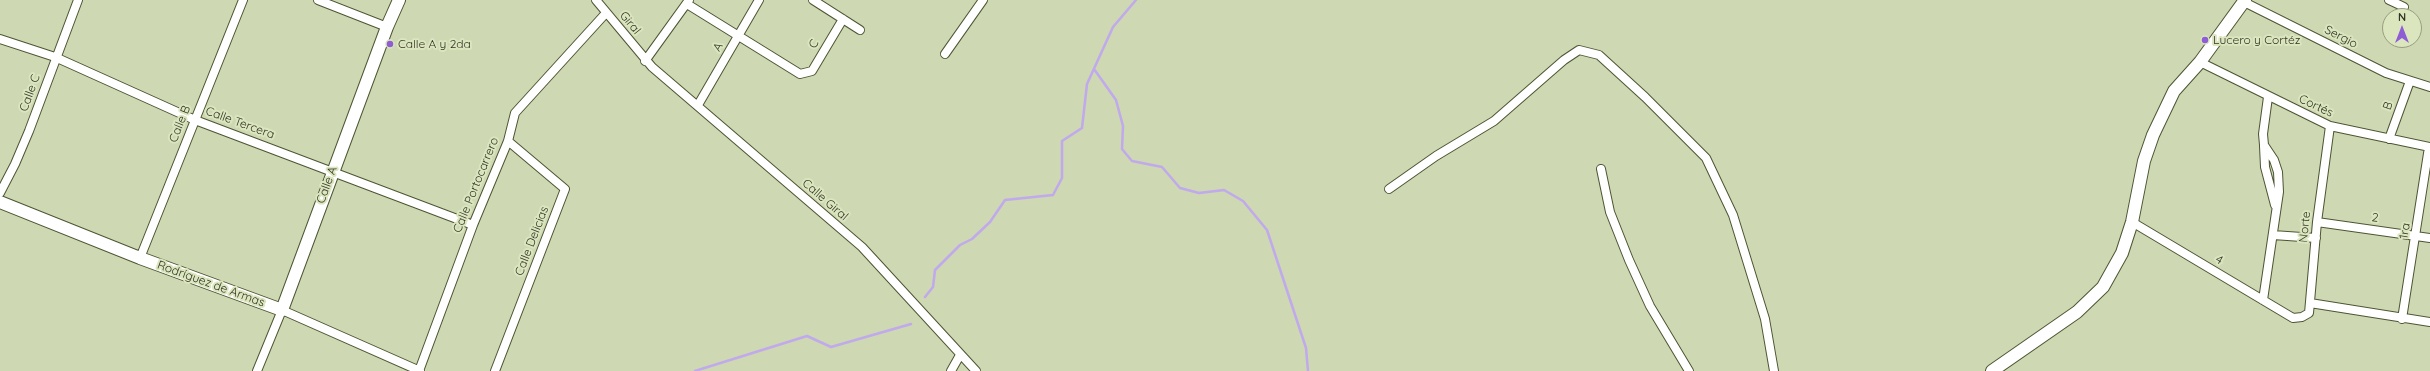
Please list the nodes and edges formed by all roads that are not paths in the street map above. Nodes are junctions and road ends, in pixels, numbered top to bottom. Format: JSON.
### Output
{"nodes":[{"id":1,"x":78,"y":0,"type":"edge"},
{"id":2,"x":243,"y":0,"type":"edge"},
{"id":3,"x":318,"y":0,"type":"edge"},
{"id":4,"x":399,"y":0,"type":"edge"},
{"id":5,"x":596,"y":0,"type":"edge"},
{"id":6,"x":759,"y":0,"type":"edge"},
{"id":7,"x":813,"y":0,"type":"edge"},
{"id":8,"x":982,"y":0,"type":"edge"},
{"id":9,"x":2389,"y":0,"type":"edge"},
{"id":10,"x":2245,"y":1,"type":"edge"},
{"id":11,"x":688,"y":2,"type":"edge"},
{"id":12,"x":2404,"y":7,"type":"dead end"},
{"id":13,"x":606,"y":13,"type":"junction"},
{"id":14,"x":843,"y":19,"type":"junction"},
{"id":15,"x":387,"y":27,"type":"junction"},
{"id":16,"x":860,"y":30,"type":"dead end"},
{"id":17,"x":738,"y":37,"type":"junction"},
{"id":18,"x":0,"y":39,"type":"edge"},
{"id":19,"x":946,"y":54,"type":"dead end"},
{"id":20,"x":55,"y":57,"type":"junction"},
{"id":21,"x":645,"y":61,"type":"junction"},
{"id":22,"x":2200,"y":62,"type":"junction"},
{"id":23,"x":2410,"y":81,"type":"junction"},
{"id":24,"x":2430,"y":87,"type":"edge"},
{"id":25,"x":2268,"y":97,"type":"junction"},
{"id":26,"x":698,"y":105,"type":"junction"},
{"id":27,"x":195,"y":120,"type":"junction"},
{"id":28,"x":2330,"y":126,"type":"junction"},
{"id":29,"x":2389,"y":139,"type":"junction"},
{"id":30,"x":508,"y":142,"type":"junction"},
{"id":31,"x":2430,"y":147,"type":"edge"},
{"id":32,"x":1601,"y":169,"type":"dead end"},
{"id":33,"x":333,"y":170,"type":"junction"},
{"id":34,"x":1389,"y":189,"type":"dead end"},
{"id":35,"x":0,"y":193,"type":"edge"},
{"id":36,"x":0,"y":202,"type":"edge"},
{"id":37,"x":2132,"y":222,"type":"junction"},
{"id":38,"x":2317,"y":222,"type":"junction"},
{"id":39,"x":473,"y":225,"type":"junction"},
{"id":40,"x":2273,"y":234,"type":"junction"},
{"id":41,"x":2416,"y":236,"type":"junction"},
{"id":42,"x":2316,"y":238,"type":"junction"},
{"id":43,"x":2430,"y":238,"type":"edge"},
{"id":44,"x":140,"y":258,"type":"junction"},
{"id":45,"x":2263,"y":300,"type":"junction"},
{"id":46,"x":2310,"y":303,"type":"junction"},
{"id":47,"x":282,"y":310,"type":"junction"},
{"id":48,"x":2293,"y":318,"type":"joint"},
{"id":49,"x":2402,"y":319,"type":"junction"},
{"id":50,"x":2430,"y":322,"type":"edge"},
{"id":51,"x":960,"y":355,"type":"junction"},
{"id":52,"x":257,"y":371,"type":"edge"},
{"id":53,"x":420,"y":371,"type":"edge"},
{"id":54,"x":495,"y":371,"type":"edge"},
{"id":55,"x":951,"y":371,"type":"edge"},
{"id":56,"x":976,"y":371,"type":"edge"},
{"id":57,"x":1689,"y":371,"type":"edge"},
{"id":58,"x":1774,"y":371,"type":"edge"},
{"id":59,"x":1992,"y":371,"type":"edge"}],
"edges":[{"from":1,"to":20,"type":"street","name":"Calle C"},
{"from":2,"to":27,"type":"street","name":"Calle B"},
{"from":3,"to":15,"type":"street"},
{"from":4,"to":15,"type":"street","name":"Calle A"},
{"from":5,"to":13,"type":"street","name":"Giral"},
{"from":6,"to":17,"type":"street","name":"A"},
{"from":7,"to":14,"type":"street"},
{"from":8,"to":19,"type":"street"},
{"from":9,"to":12,"type":"street"},
{"from":10,"to":22,"type":"street"},
{"from":10,"to":23,"type":"street","name":"Sergio"},
{"from":11,"to":17,"type":"street"},
{"from":11,"to":21,"type":"street"},
{"from":13,"to":21,"type":"street","name":"Giral"},
{"from":13,"to":30,"type":"street","name":"Calle Portocarrero"},
{"from":14,"to":16,"type":"street"},
{"from":14,"to":17,"type":"street","name":"C"},
{"from":15,"to":33,"type":"street","name":"Calle A"},
{"from":17,"to":26,"type":"street","name":"A"},
{"from":18,"to":20,"type":"street","name":"Calle Tercera"},
{"from":20,"to":27,"type":"street","name":"Calle Tercera"},
{"from":20,"to":35,"type":"street","name":"Calle C"},
{"from":21,"to":26,"type":"street","name":"Calle Giral"},
{"from":22,"to":25,"type":"street","name":"Cortés"},
{"from":22,"to":37,"type":"street"},
{"from":23,"to":24,"type":"street","name":"Sergio"},
{"from":23,"to":29,"type":"street","name":"B"},
{"from":25,"to":28,"type":"street","name":"Cortés"},
{"from":25,"to":40,"type":"street"},
{"from":26,"to":51,"type":"street","name":"Calle Giral"},
{"from":27,"to":33,"type":"street","name":"Calle Tercera"},
{"from":27,"to":44,"type":"street","name":"Calle B"},
{"from":28,"to":29,"type":"street","name":"Cortés"},
{"from":28,"to":38,"type":"street","name":"Norte"},
{"from":29,"to":31,"type":"street","name":"Cortés"},
{"from":30,"to":39,"type":"street","name":"Calle Portocarrero"},
{"from":30,"to":54,"type":"street","name":"Calle Delicias"},
{"from":31,"to":41,"type":"street","name":"1ra"},
{"from":32,"to":57,"type":"street"},
{"from":33,"to":39,"type":"street","name":"Calle Tercera"},
{"from":33,"to":47,"type":"street","name":"Calle A"},
{"from":34,"to":58,"type":"street"},
{"from":36,"to":44,"type":"street","name":"Rodríguez de Armas"},
{"from":37,"to":45,"type":"street","name":"4"},
{"from":37,"to":59,"type":"street"},
{"from":38,"to":41,"type":"street","name":"2"},
{"from":38,"to":42,"type":"street","name":"Norte"},
{"from":39,"to":53,"type":"street","name":"Calle Portocarrero"},
{"from":40,"to":42,"type":"street"},
{"from":40,"to":45,"type":"street"},
{"from":41,"to":43,"type":"street","name":"2"},
{"from":41,"to":49,"type":"street","name":"1ra"},
{"from":42,"to":46,"type":"street","name":"Norte"},
{"from":44,"to":47,"type":"street","name":"Rodríguez de Armas"},
{"from":45,"to":48,"type":"street","name":"4"},
{"from":46,"to":48,"type":"street","name":"Norte"},
{"from":46,"to":49,"type":"street"},
{"from":47,"to":52,"type":"street","name":"Calle A"},
{"from":47,"to":53,"type":"street","name":"Rodríguez de Armas"},
{"from":49,"to":50,"type":"street"},
{"from":51,"to":55,"type":"street"},
{"from":51,"to":56,"type":"street","name":"Calle Giral"}]}
